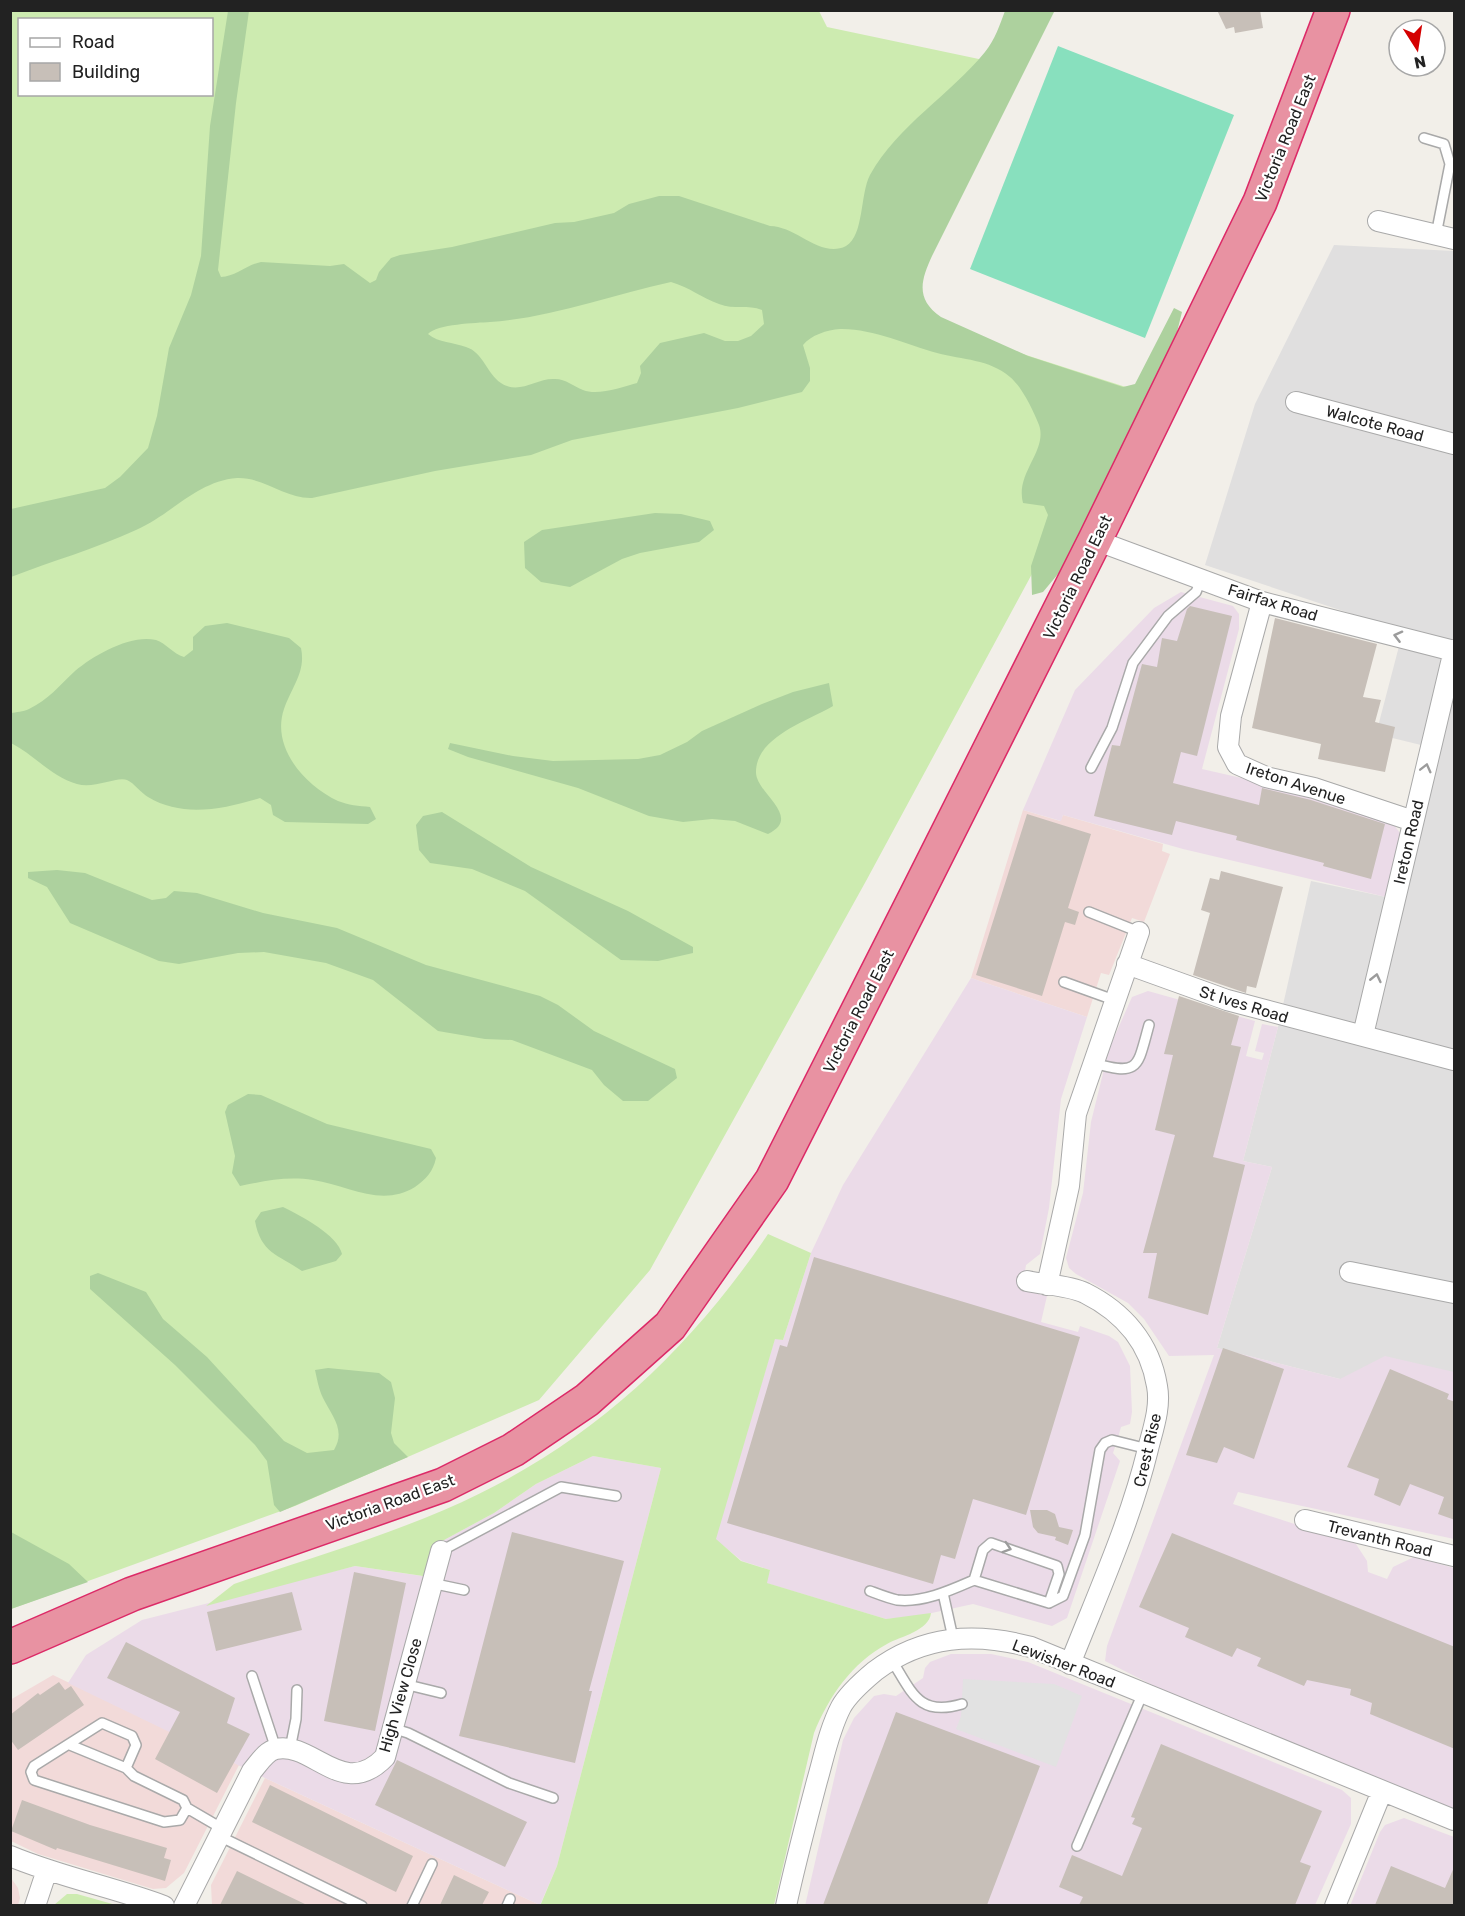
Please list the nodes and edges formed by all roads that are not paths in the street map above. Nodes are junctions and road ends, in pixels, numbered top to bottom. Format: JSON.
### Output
{"nodes":[{"id":1,"x":1333,"y":10,"type":"edge"},
{"id":2,"x":1424,"y":138,"type":"dead end"},
{"id":3,"x":1378,"y":220,"type":"dead end"},
{"id":4,"x":1445,"y":237,"type":"edge"},
{"id":5,"x":1296,"y":402,"type":"dead end"},
{"id":6,"x":1455,"y":444,"type":"edge"},
{"id":7,"x":1095,"y":540,"type":"junction"},
{"id":8,"x":1201,"y":579,"type":"junction"},
{"id":9,"x":1262,"y":602,"type":"junction"},
{"id":10,"x":1454,"y":650,"type":"edge"},
{"id":11,"x":1091,"y":768,"type":"dead end"},
{"id":12,"x":1413,"y":821,"type":"junction"},
{"id":13,"x":1089,"y":912,"type":"dead end"},
{"id":14,"x":1139,"y":932,"type":"joint"},
{"id":15,"x":1127,"y":964,"type":"junction"},
{"id":16,"x":1064,"y":982,"type":"dead end"},
{"id":17,"x":1114,"y":1000,"type":"junction"},
{"id":18,"x":1149,"y":1025,"type":"dead end"},
{"id":19,"x":1363,"y":1035,"type":"junction"},
{"id":20,"x":1455,"y":1060,"type":"edge"},
{"id":21,"x":1093,"y":1063,"type":"junction"},
{"id":22,"x":1350,"y":1272,"type":"dead end"},
{"id":23,"x":1027,"y":1281,"type":"dead end"},
{"id":24,"x":1047,"y":1285,"type":"junction"},
{"id":25,"x":1455,"y":1293,"type":"edge"},
{"id":26,"x":1148,"y":1449,"type":"junction"},
{"id":27,"x":616,"y":1496,"type":"dead end"},
{"id":28,"x":1305,"y":1520,"type":"dead end"},
{"id":29,"x":441,"y":1551,"type":"joint"},
{"id":30,"x":1455,"y":1556,"type":"edge"},
{"id":31,"x":974,"y":1580,"type":"junction"},
{"id":32,"x":431,"y":1582,"type":"junction"},
{"id":33,"x":464,"y":1590,"type":"dead end"},
{"id":34,"x":870,"y":1591,"type":"dead end"},
{"id":35,"x":943,"y":1593,"type":"junction"},
{"id":36,"x":1048,"y":1603,"type":"junction"},
{"id":37,"x":953,"y":1638,"type":"junction"},
{"id":38,"x":10,"y":1647,"type":"edge"},
{"id":39,"x":891,"y":1659,"type":"junction"},
{"id":40,"x":1070,"y":1664,"type":"junction"},
{"id":41,"x":252,"y":1677,"type":"dead end"},
{"id":42,"x":404,"y":1684,"type":"junction"},
{"id":43,"x":297,"y":1690,"type":"dead end"},
{"id":44,"x":441,"y":1693,"type":"dead end"},
{"id":45,"x":1142,"y":1695,"type":"junction"},
{"id":46,"x":962,"y":1704,"type":"dead end"},
{"id":47,"x":392,"y":1728,"type":"junction"},
{"id":48,"x":70,"y":1745,"type":"junction"},
{"id":49,"x":283,"y":1749,"type":"junction"},
{"id":50,"x":126,"y":1768,"type":"junction"},
{"id":51,"x":1382,"y":1791,"type":"junction"},
{"id":52,"x":553,"y":1798,"type":"dead end"},
{"id":53,"x":187,"y":1808,"type":"junction"},
{"id":54,"x":1455,"y":1820,"type":"edge"},
{"id":55,"x":221,"y":1833,"type":"junction"},
{"id":56,"x":1077,"y":1846,"type":"dead end"},
{"id":57,"x":10,"y":1856,"type":"edge"},
{"id":58,"x":432,"y":1864,"type":"dead end"},
{"id":59,"x":47,"y":1870,"type":"junction"},
{"id":60,"x":34,"y":1905,"type":"edge"},
{"id":61,"x":164,"y":1905,"type":"edge"},
{"id":62,"x":184,"y":1905,"type":"edge"},
{"id":63,"x":362,"y":1905,"type":"edge"},
{"id":64,"x":412,"y":1905,"type":"edge"},
{"id":65,"x":786,"y":1905,"type":"edge"},
{"id":66,"x":1335,"y":1905,"type":"edge"}],
"edges":[{"from":1,"to":7,"type":"highway","name":"Victoria Road East"},
{"from":2,"to":4,"type":"lane"},
{"from":3,"to":4,"type":"street"},
{"from":5,"to":6,"type":"street","name":"Walcote Road"},
{"from":7,"to":8,"type":"street","name":"Fairfax Road"},
{"from":7,"to":38,"type":"highway","name":"Victoria Road East"},
{"from":8,"to":9,"type":"street","name":"Fairfax Road"},
{"from":8,"to":11,"type":"lane"},
{"from":10,"to":9,"type":"street","name":"Fairfax Road","one_way":true},
{"from":9,"to":12,"type":"street","name":"Ireton Avenue"},
{"from":12,"to":10,"type":"street","name":"Ireton Road","one_way":true},
{"from":19,"to":12,"type":"street","name":"Ireton Road","one_way":true},
{"from":13,"to":14,"type":"lane"},
{"from":14,"to":15,"type":"street"},
{"from":15,"to":17,"type":"street"},
{"from":15,"to":19,"type":"street","name":"St Ives Road"},
{"from":16,"to":17,"type":"lane"},
{"from":17,"to":21,"type":"street"},
{"from":18,"to":21,"type":"lane"},
{"from":19,"to":20,"type":"street","name":"St Ives Road"},
{"from":21,"to":24,"type":"street"},
{"from":22,"to":25,"type":"street"},
{"from":23,"to":24,"type":"street","name":"Crest Rise"},
{"from":24,"to":26,"type":"street","name":"Crest Rise"},
{"from":26,"to":36,"type":"lane"},
{"from":26,"to":40,"type":"street","name":"Crest Rise"},
{"from":27,"to":29,"type":"lane"},
{"from":28,"to":30,"type":"street","name":"Trevanth Road"},
{"from":29,"to":32,"type":"street","name":"High View Close"},
{"from":31,"to":35,"type":"lane"},
{"from":31,"to":36,"type":"lane"},
{"from":31,"to":36,"type":"lane","one_way":true},
{"from":32,"to":33,"type":"lane"},
{"from":32,"to":42,"type":"street","name":"High View Close"},
{"from":34,"to":35,"type":"lane"},
{"from":35,"to":37,"type":"lane"},
{"from":37,"to":39,"type":"street","name":"Lewisher Road"},
{"from":37,"to":40,"type":"street","name":"Lewisher Road"},
{"from":39,"to":46,"type":"lane"},
{"from":39,"to":65,"type":"street","name":"Lewisher Road"},
{"from":40,"to":45,"type":"street","name":"Lewisher Road"},
{"from":41,"to":49,"type":"lane"},
{"from":42,"to":44,"type":"lane"},
{"from":42,"to":47,"type":"street","name":"High View Close"},
{"from":43,"to":49,"type":"lane"},
{"from":45,"to":51,"type":"street","name":"Lewisher Road"},
{"from":45,"to":56,"type":"lane"},
{"from":47,"to":49,"type":"street","name":"High View Close"},
{"from":47,"to":52,"type":"lane"},
{"from":48,"to":50,"type":"lane"},
{"from":48,"to":50,"type":"lane"},
{"from":48,"to":53,"type":"lane"},
{"from":49,"to":55,"type":"street"},
{"from":50,"to":53,"type":"lane"},
{"from":51,"to":54,"type":"street","name":"Lewisher Road"},
{"from":51,"to":66,"type":"street"},
{"from":53,"to":55,"type":"lane"},
{"from":55,"to":62,"type":"street"},
{"from":55,"to":63,"type":"lane"},
{"from":57,"to":59,"type":"street"},
{"from":58,"to":64,"type":"lane"},
{"from":59,"to":60,"type":"street"},
{"from":59,"to":61,"type":"street"}]}
